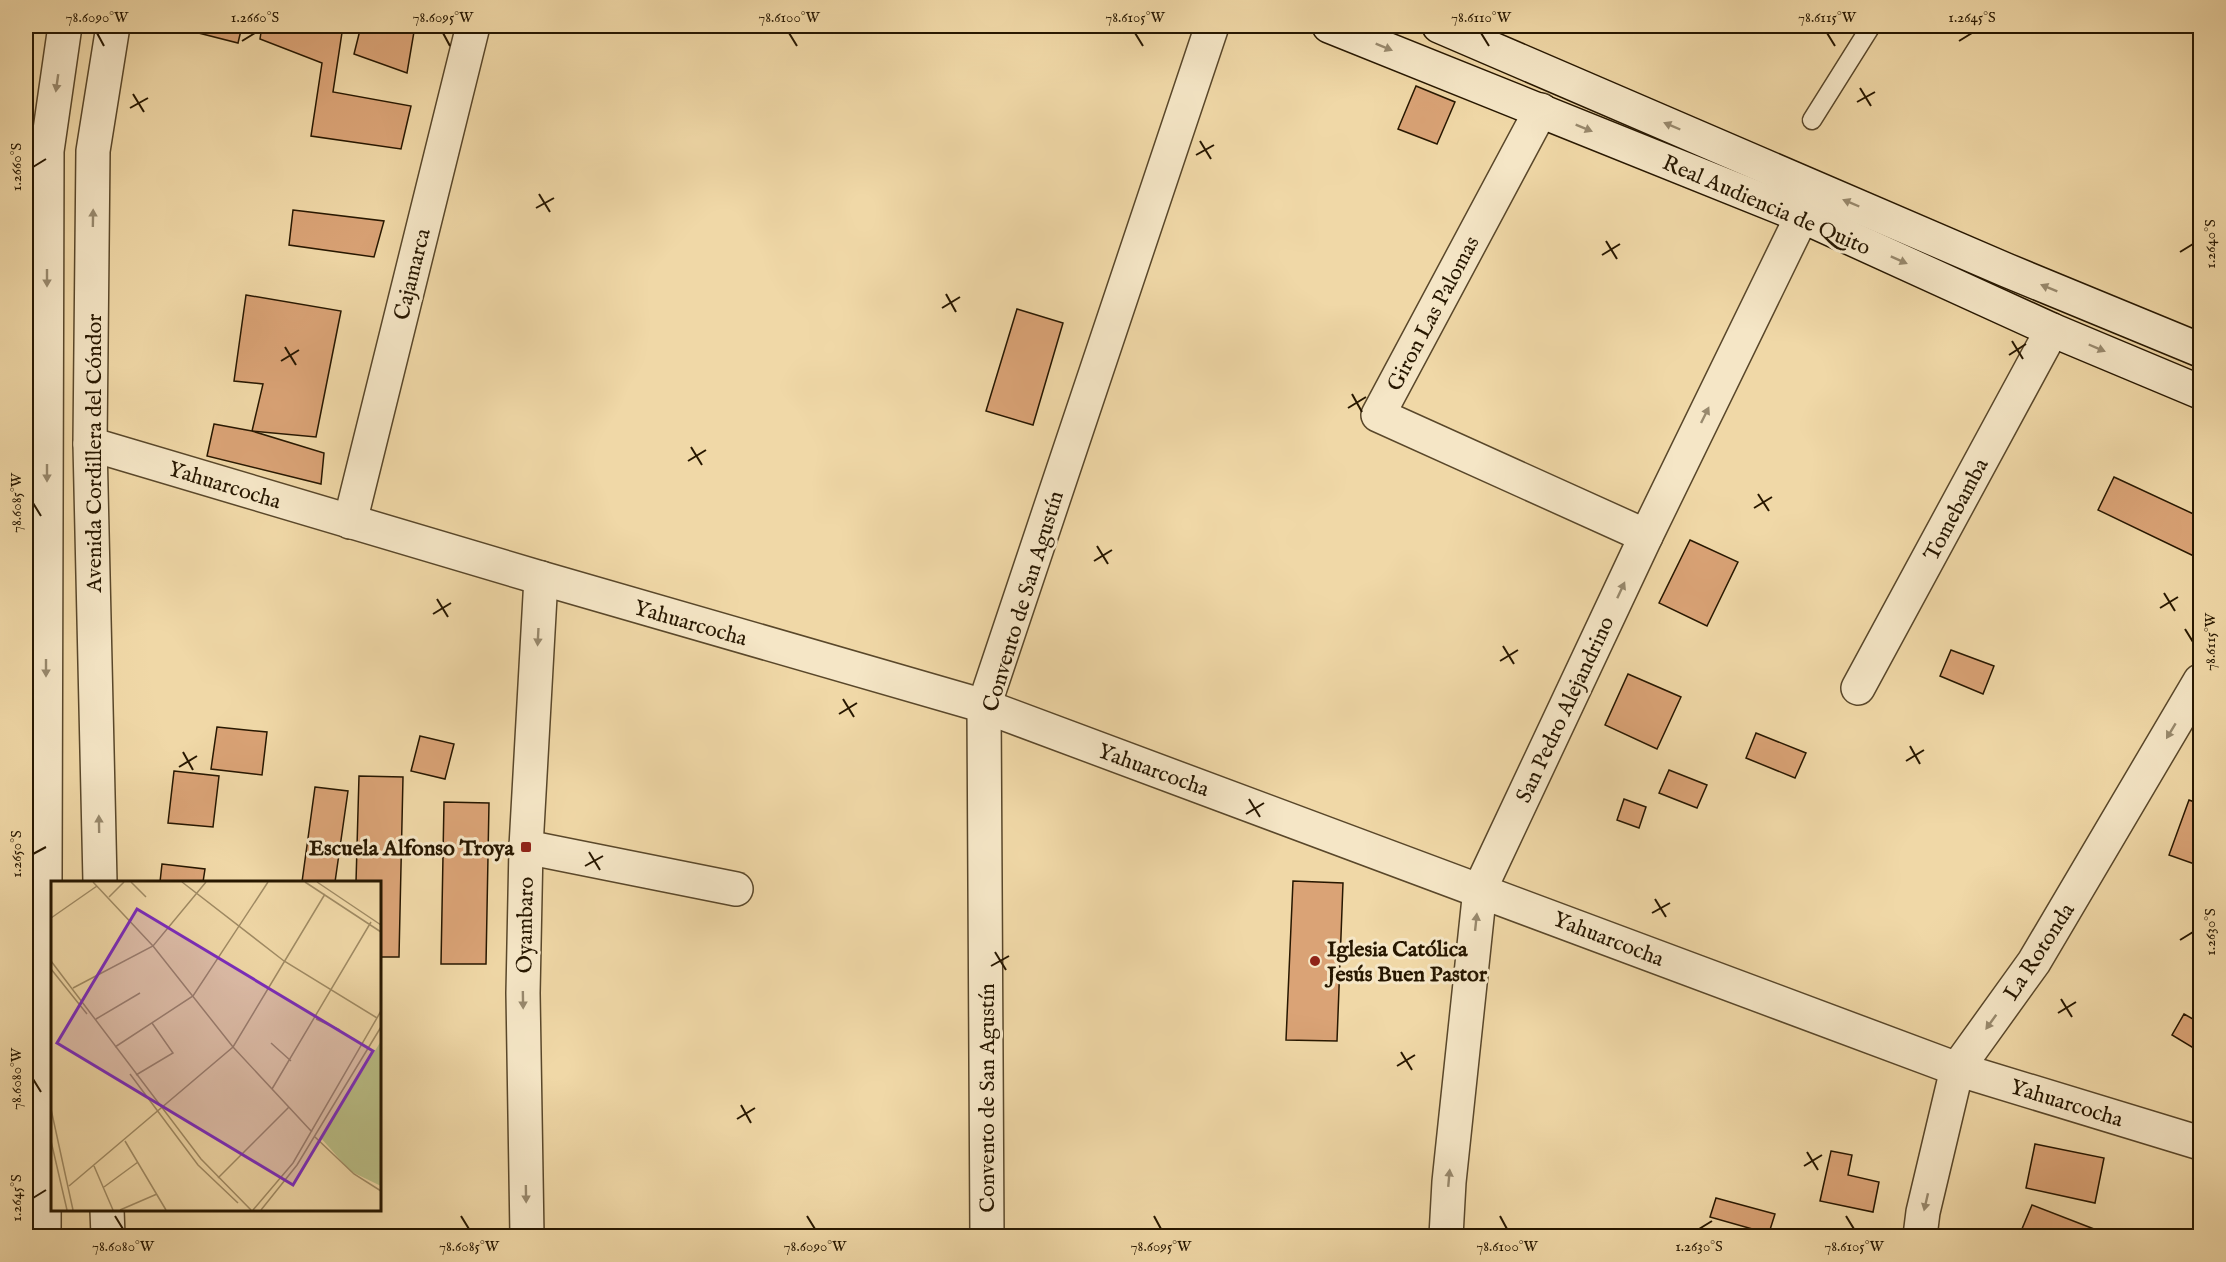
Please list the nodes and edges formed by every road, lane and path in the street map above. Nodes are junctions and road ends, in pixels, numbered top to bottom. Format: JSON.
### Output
{"nodes":[{"id":1,"x":65,"y":26,"type":"edge"},
{"id":2,"x":113,"y":26,"type":"edge"},
{"id":3,"x":473,"y":26,"type":"edge"},
{"id":4,"x":1212,"y":26,"type":"edge"},
{"id":5,"x":1329,"y":26,"type":"edge"},
{"id":6,"x":1439,"y":26,"type":"edge"},
{"id":7,"x":1871,"y":26,"type":"edge"},
{"id":8,"x":1541,"y":110,"type":"junction"},
{"id":9,"x":1812,"y":120,"type":"dead end"},
{"id":10,"x":1802,"y":216,"type":"junction"},
{"id":11,"x":2052,"y":330,"type":"junction"},
{"id":12,"x":2200,"y":350,"type":"edge"},
{"id":13,"x":2200,"y":392,"type":"edge"},
{"id":14,"x":36,"y":420,"type":"edge"},
{"id":15,"x":90,"y":444,"type":"junction"},
{"id":16,"x":350,"y":522,"type":"junction"},
{"id":17,"x":1646,"y":536,"type":"junction"},
{"id":18,"x":541,"y":578,"type":"junction"},
{"id":19,"x":2200,"y":681,"type":"edge"},
{"id":20,"x":1858,"y":688,"type":"dead end"},
{"id":21,"x":984,"y":706,"type":"junction"},
{"id":22,"x":526,"y":847,"type":"junction"},
{"id":23,"x":100,"y":881,"type":"edge"},
{"id":24,"x":736,"y":889,"type":"dead end"},
{"id":25,"x":1480,"y":889,"type":"junction"},
{"id":26,"x":1957,"y":1069,"type":"junction"},
{"id":27,"x":2200,"y":1143,"type":"edge"},
{"id":28,"x":107,"y":1211,"type":"edge"},
{"id":29,"x":44,"y":1236,"type":"edge"},
{"id":30,"x":108,"y":1236,"type":"edge"},
{"id":31,"x":527,"y":1236,"type":"edge"},
{"id":32,"x":987,"y":1236,"type":"edge"},
{"id":33,"x":1446,"y":1236,"type":"edge"},
{"id":34,"x":1920,"y":1236,"type":"edge"}],
"edges":[{"from":1,"to":14,"type":"street","name":"Avenida Cordillera del Cóndor","one_way":true},
{"from":15,"to":2,"type":"street","name":"Avenida Cordillera del Cóndor","one_way":true},
{"from":3,"to":16,"type":"street","name":"Cajamarca"},
{"from":4,"to":21,"type":"street","name":"Convento de San Agustín"},
{"from":5,"to":8,"type":"street","name":"Real Audiencia de Quito","one_way":true},
{"from":12,"to":6,"type":"street","name":"Real Audiencia de Quito","one_way":true},
{"from":7,"to":9,"type":"lane"},
{"from":8,"to":10,"type":"street","name":"Real Audiencia de Quito","one_way":true},
{"from":8,"to":17,"type":"street","name":"Giron Las Palomas"},
{"from":10,"to":11,"type":"street","name":"Real Audiencia de Quito","one_way":true},
{"from":17,"to":10,"type":"street","name":"San Pedro Alejandrino","one_way":true},
{"from":11,"to":13,"type":"street","name":"Real Audiencia de Quito","one_way":true},
{"from":11,"to":20,"type":"street","name":"Tomebamba"},
{"from":14,"to":29,"type":"street","name":"Avenida Cordillera del Cóndor","one_way":true},
{"from":15,"to":16,"type":"street","name":"Yahuarcocha"},
{"from":23,"to":15,"type":"street","name":"Avenida Cordillera del Cóndor","one_way":true},
{"from":16,"to":18,"type":"street","name":"Yahuarcocha"},
{"from":25,"to":17,"type":"street","name":"San Pedro Alejandrino","one_way":true},
{"from":18,"to":21,"type":"street","name":"Yahuarcocha"},
{"from":18,"to":22,"type":"street","name":"Oyambaro","one_way":true},
{"from":19,"to":26,"type":"street","name":"La Rotonda","one_way":true},
{"from":21,"to":25,"type":"street","name":"Yahuarcocha"},
{"from":21,"to":32,"type":"street","name":"Convento de San Agustín"},
{"from":22,"to":24,"type":"street"},
{"from":22,"to":31,"type":"street","name":"Oyambaro","one_way":true},
{"from":25,"to":26,"type":"street","name":"Yahuarcocha"},
{"from":33,"to":25,"type":"street","name":"San Pedro Alejandrino","one_way":true},
{"from":26,"to":27,"type":"street","name":"Yahuarcocha"},
{"from":26,"to":34,"type":"street","name":"La Rotonda","one_way":true},
{"from":28,"to":30,"type":"street"}]}
